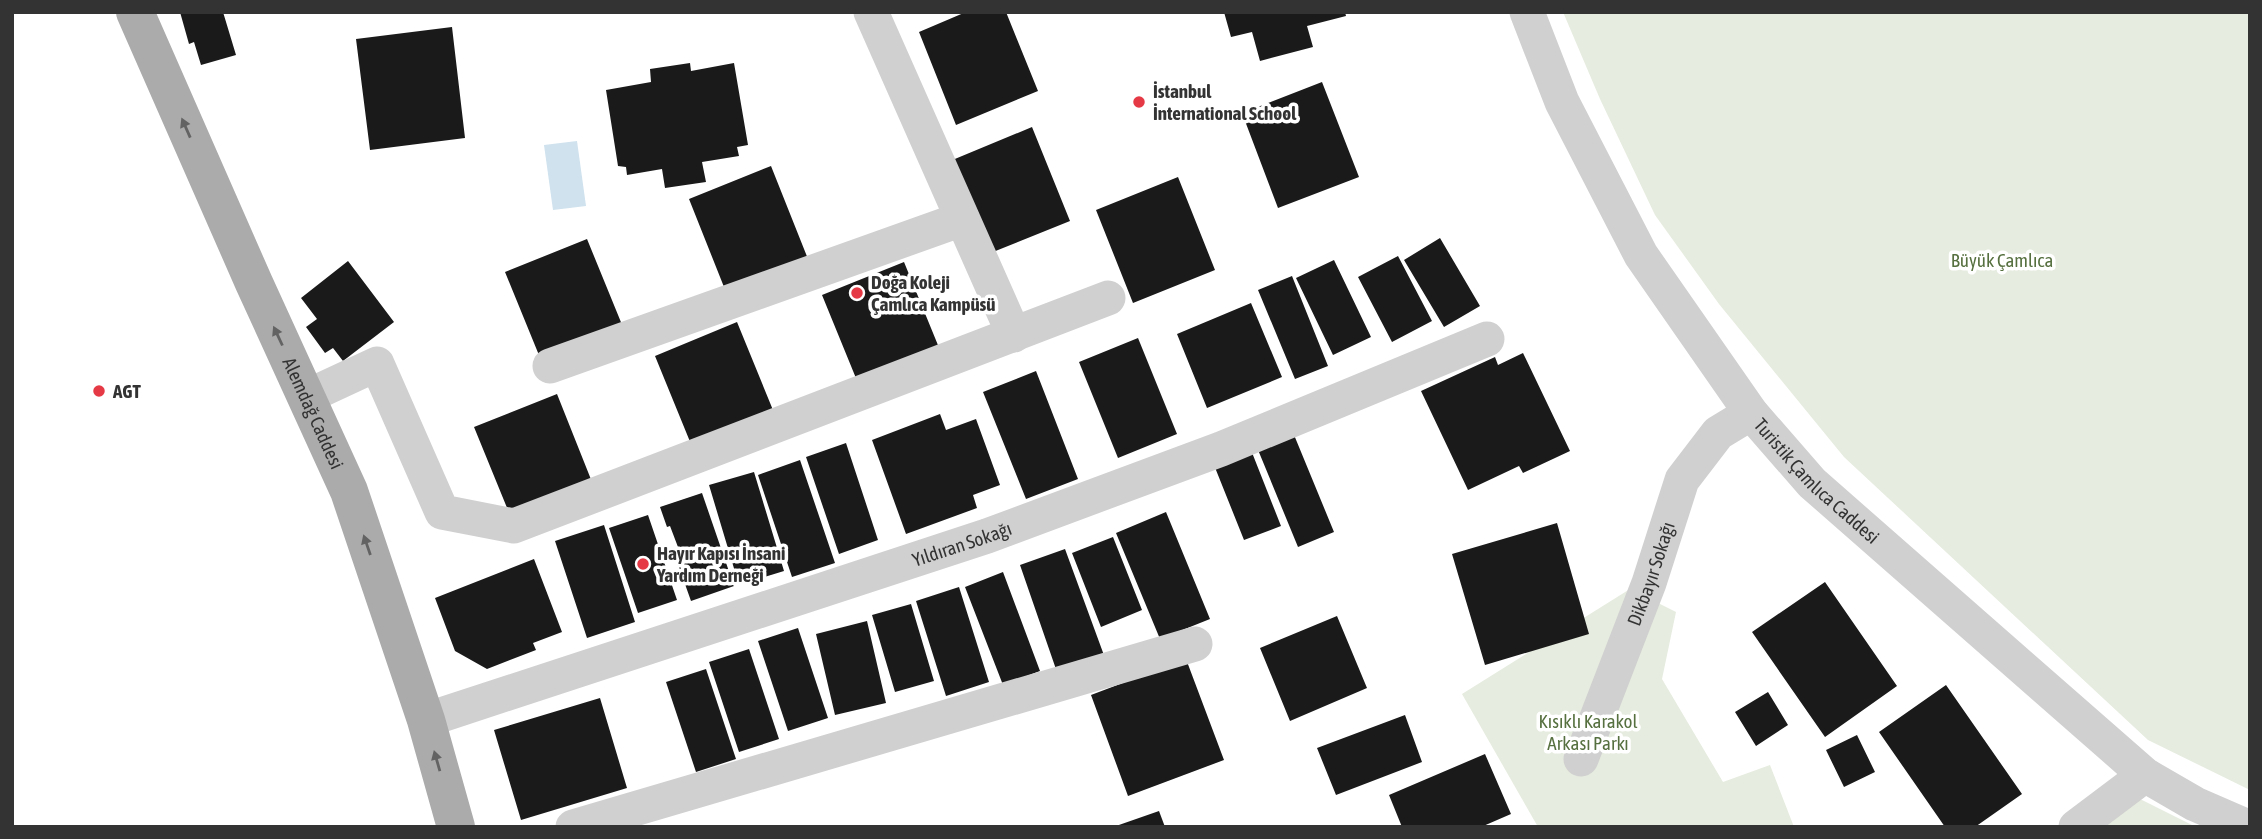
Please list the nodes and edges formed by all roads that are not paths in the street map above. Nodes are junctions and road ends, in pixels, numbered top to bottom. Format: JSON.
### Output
{"nodes":[{"id":1,"x":135,"y":12,"type":"edge"},
{"id":2,"x":871,"y":12,"type":"edge"},
{"id":3,"x":1527,"y":12,"type":"edge"},
{"id":4,"x":962,"y":219,"type":"junction"},
{"id":5,"x":1108,"y":298,"type":"dead end"},
{"id":6,"x":1014,"y":335,"type":"junction"},
{"id":7,"x":1488,"y":339,"type":"dead end"},
{"id":8,"x":550,"y":366,"type":"dead end"},
{"id":9,"x":306,"y":397,"type":"junction"},
{"id":10,"x":1751,"y":413,"type":"junction"},
{"id":11,"x":1195,"y":644,"type":"dead end"},
{"id":12,"x":426,"y":720,"type":"junction"},
{"id":13,"x":1581,"y":760,"type":"dead end"},
{"id":14,"x":2145,"y":775,"type":"junction"},
{"id":15,"x":456,"y":827,"type":"edge"},
{"id":16,"x":573,"y":827,"type":"edge"},
{"id":17,"x":2076,"y":827,"type":"edge"},
{"id":18,"x":2248,"y":827,"type":"edge"}],
"edges":[{"from":9,"to":1,"type":"main road","name":"Alemdağ Caddesi","one_way":true},
{"from":2,"to":4,"type":"street"},
{"from":3,"to":10,"type":"street","name":"Turistik Çamlıca Caddesi"},
{"from":4,"to":6,"type":"street"},
{"from":4,"to":8,"type":"street"},
{"from":5,"to":6,"type":"street"},
{"from":6,"to":9,"type":"street"},
{"from":7,"to":12,"type":"street","name":"Yıldıran Sokağı"},
{"from":12,"to":9,"type":"main road","name":"Alemdağ Caddesi","one_way":true},
{"from":10,"to":13,"type":"street","name":"Dikbayır Sokağı"},
{"from":10,"to":14,"type":"street","name":"Turistik Çamlıca Caddesi"},
{"from":11,"to":16,"type":"street"},
{"from":15,"to":12,"type":"main road","name":"Alemdağ Caddesi","one_way":true},
{"from":14,"to":17,"type":"street"},
{"from":14,"to":18,"type":"street","name":"Turistik Çamlıca Caddesi"}]}
